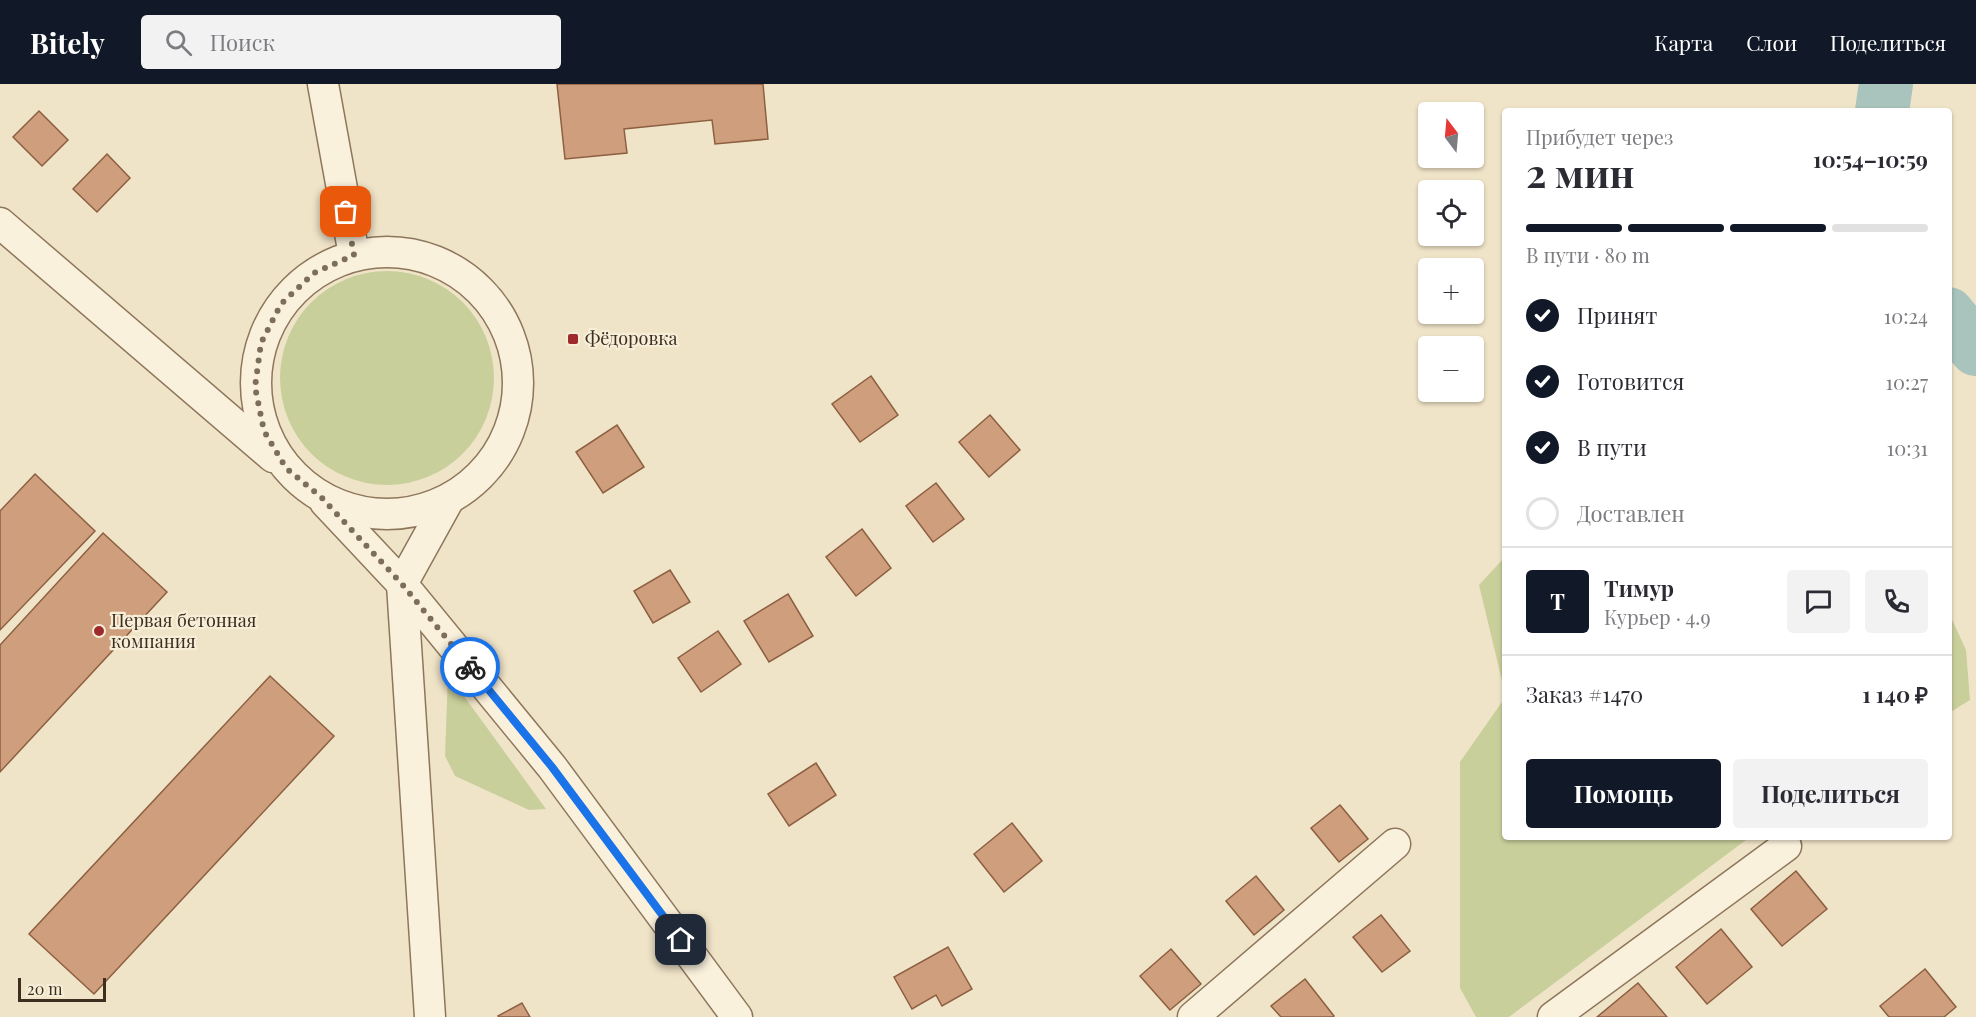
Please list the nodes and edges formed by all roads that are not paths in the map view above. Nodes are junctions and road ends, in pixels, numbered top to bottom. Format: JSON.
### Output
{"nodes":[{"id":1,"x":323,"y":84,"type":"edge"},
{"id":2,"x":0,"y":223,"type":"edge"},
{"id":3,"x":354,"y":255,"type":"junction"},
{"id":4,"x":286,"y":468,"type":"junction"},
{"id":5,"x":321,"y":497,"type":"junction"},
{"id":6,"x":449,"y":499,"type":"junction"},
{"id":7,"x":402,"y":584,"type":"junction"},
{"id":8,"x":1395,"y":844,"type":"dead end"},
{"id":9,"x":1786,"y":846,"type":"dead end"},
{"id":10,"x":430,"y":1017,"type":"edge"},
{"id":11,"x":737,"y":1017,"type":"edge"},
{"id":12,"x":1193,"y":1017,"type":"edge"},
{"id":13,"x":1552,"y":1017,"type":"edge"}],
"edges":[{"from":1,"to":3,"type":"street"},
{"from":2,"to":4,"type":"street"},
{"from":3,"to":4,"type":"street"},
{"from":3,"to":6,"type":"street"},
{"from":4,"to":5,"type":"street"},
{"from":5,"to":6,"type":"street"},
{"from":5,"to":7,"type":"street"},
{"from":6,"to":7,"type":"street"},
{"from":7,"to":10,"type":"street"},
{"from":7,"to":11,"type":"street"},
{"from":8,"to":12,"type":"street"},
{"from":9,"to":13,"type":"street"}]}
